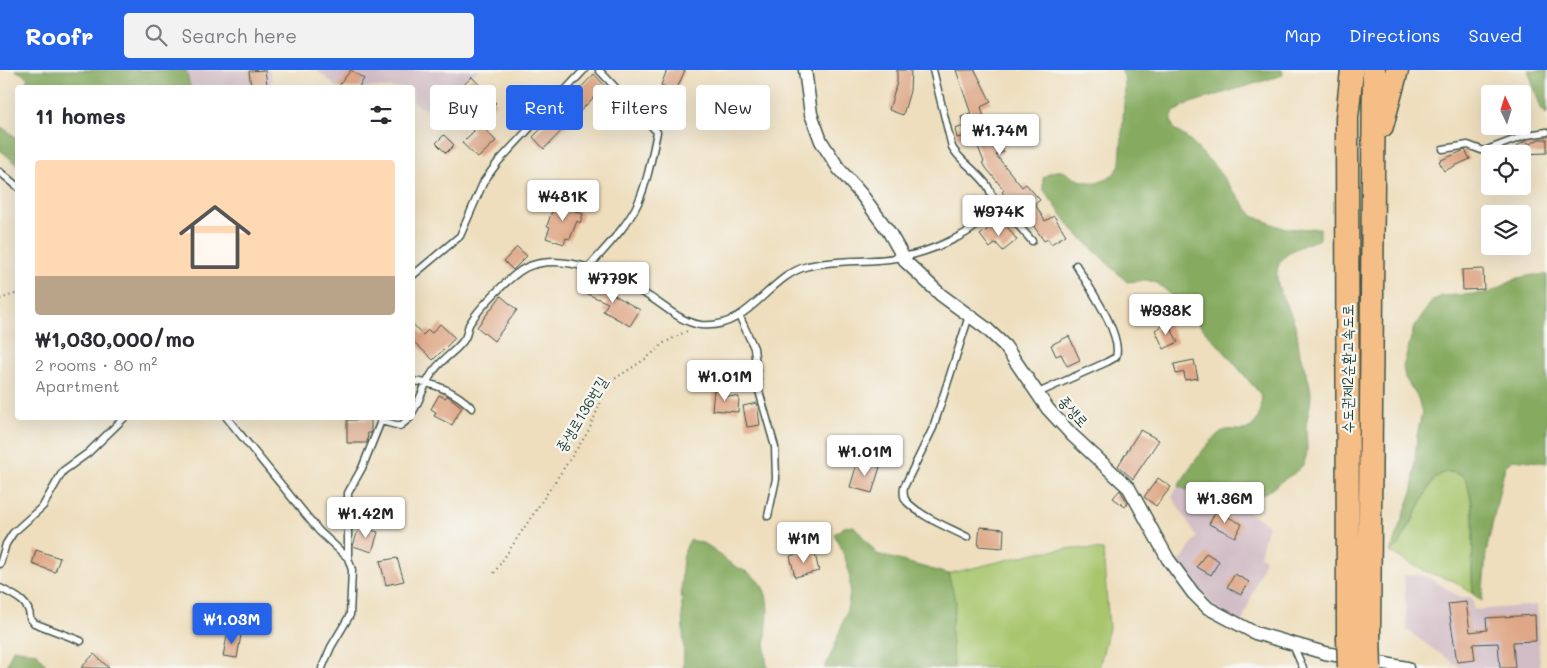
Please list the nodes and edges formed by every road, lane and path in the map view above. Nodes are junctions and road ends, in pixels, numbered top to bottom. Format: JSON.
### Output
{"nodes":[{"id":1,"x":584,"y":70,"type":"edge"},
{"id":2,"x":599,"y":70,"type":"edge"},
{"id":3,"x":805,"y":70,"type":"edge"},
{"id":4,"x":933,"y":70,"type":"edge"},
{"id":5,"x":1347,"y":70,"type":"edge"},
{"id":6,"x":1352,"y":70,"type":"edge"},
{"id":7,"x":1374,"y":70,"type":"edge"},
{"id":8,"x":1397,"y":70,"type":"edge"},
{"id":9,"x":1347,"y":118,"type":"junction"},
{"id":10,"x":1547,"y":132,"type":"edge"},
{"id":11,"x":1443,"y":149,"type":"dead end"},
{"id":12,"x":0,"y":172,"type":"edge"},
{"id":13,"x":15,"y":184,"type":"edge"},
{"id":14,"x":991,"y":194,"type":"junction"},
{"id":15,"x":1371,"y":196,"type":"junction"},
{"id":16,"x":1032,"y":241,"type":"dead end"},
{"id":17,"x":903,"y":257,"type":"junction"},
{"id":18,"x":1076,"y":265,"type":"dead end"},
{"id":19,"x":588,"y":268,"type":"junction"},
{"id":20,"x":415,"y":274,"type":"edge"},
{"id":21,"x":15,"y":295,"type":"edge"},
{"id":22,"x":0,"y":299,"type":"edge"},
{"id":23,"x":739,"y":315,"type":"junction"},
{"id":24,"x":969,"y":316,"type":"junction"},
{"id":25,"x":704,"y":325,"type":"junction"},
{"id":26,"x":415,"y":382,"type":"edge"},
{"id":27,"x":428,"y":383,"type":"junction"},
{"id":28,"x":1038,"y":393,"type":"junction"},
{"id":29,"x":415,"y":408,"type":"edge"},
{"id":30,"x":472,"y":408,"type":"dead end"},
{"id":31,"x":122,"y":420,"type":"edge"},
{"id":32,"x":229,"y":420,"type":"edge"},
{"id":33,"x":408,"y":420,"type":"edge"},
{"id":34,"x":768,"y":516,"type":"dead end"},
{"id":35,"x":967,"y":537,"type":"dead end"},
{"id":36,"x":348,"y":558,"type":"junction"},
{"id":37,"x":0,"y":564,"type":"edge"},
{"id":38,"x":494,"y":573,"type":"dead end"},
{"id":39,"x":0,"y":588,"type":"edge"},
{"id":40,"x":1359,"y":635,"type":"junction"},
{"id":41,"x":81,"y":642,"type":"dead end"},
{"id":42,"x":1293,"y":646,"type":"junction"},
{"id":43,"x":322,"y":668,"type":"edge"},
{"id":44,"x":1303,"y":668,"type":"edge"},
{"id":45,"x":1349,"y":668,"type":"edge"},
{"id":46,"x":1370,"y":668,"type":"edge"},
{"id":47,"x":1407,"y":668,"type":"edge"}],
"edges":[{"from":1,"to":20,"type":"lane"},
{"from":2,"to":19,"type":"lane"},
{"from":3,"to":17,"type":"street","name":"종생로"},
{"from":4,"to":14,"type":"lane"},
{"from":5,"to":9,"type":"highway"},
{"from":6,"to":9,"type":"highway","name":"수도권제2순환고속도로"},
{"from":7,"to":15,"type":"highway","name":"수도권제2순환고속도로"},
{"from":8,"to":15,"type":"highway"},
{"from":9,"to":40,"type":"highway","name":"수도권제2순환고속도로"},
{"from":10,"to":11,"type":"lane"},
{"from":12,"to":13,"type":"lane"},
{"from":14,"to":16,"type":"lane"},
{"from":14,"to":17,"type":"lane"},
{"from":15,"to":40,"type":"highway","name":"수도권제2순환고속도로"},
{"from":17,"to":23,"type":"lane"},
{"from":17,"to":24,"type":"street","name":"종생로"},
{"from":18,"to":28,"type":"lane"},
{"from":19,"to":25,"type":"lane"},
{"from":19,"to":27,"type":"lane"},
{"from":21,"to":22,"type":"path"},
{"from":23,"to":25,"type":"lane"},
{"from":23,"to":34,"type":"lane"},
{"from":24,"to":28,"type":"street","name":"종생로"},
{"from":24,"to":35,"type":"lane"},
{"from":25,"to":38,"type":"path","name":"종생로136번길"},
{"from":26,"to":27,"type":"lane"},
{"from":27,"to":29,"type":"lane"},
{"from":27,"to":30,"type":"lane"},
{"from":28,"to":42,"type":"street","name":"종생로"},
{"from":31,"to":37,"type":"lane"},
{"from":32,"to":36,"type":"lane"},
{"from":33,"to":36,"type":"lane"},
{"from":36,"to":43,"type":"lane"},
{"from":39,"to":41,"type":"lane"},
{"from":40,"to":45,"type":"highway","name":"수도권제2순환고속도로","bridge":true},
{"from":40,"to":46,"type":"highway","name":"수도권제2순환고속도로","bridge":true},
{"from":42,"to":44,"type":"lane"},
{"from":42,"to":47,"type":"street","name":"종생로"}]}
